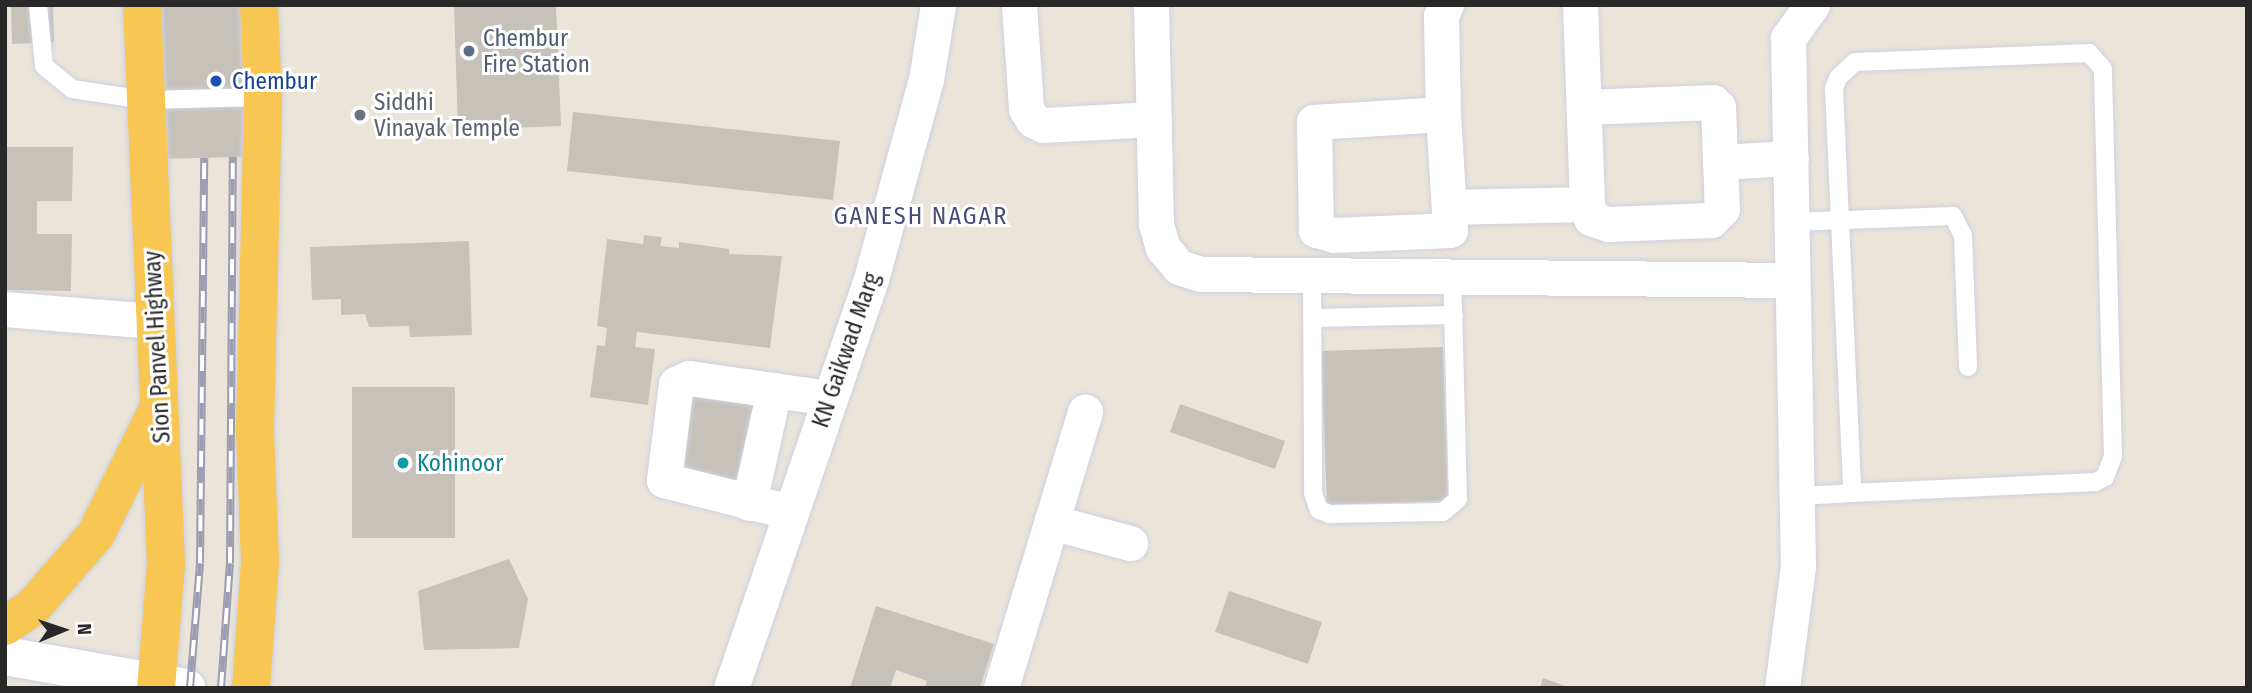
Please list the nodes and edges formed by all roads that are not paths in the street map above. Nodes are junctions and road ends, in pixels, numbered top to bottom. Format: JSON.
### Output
{"nodes":[{"id":1,"x":38,"y":5,"type":"edge"},
{"id":2,"x":142,"y":5,"type":"edge"},
{"id":3,"x":259,"y":5,"type":"edge"},
{"id":4,"x":937,"y":5,"type":"edge"},
{"id":5,"x":1019,"y":5,"type":"edge"},
{"id":6,"x":1151,"y":5,"type":"edge"},
{"id":7,"x":1446,"y":5,"type":"edge"},
{"id":8,"x":1580,"y":5,"type":"edge"},
{"id":9,"x":1812,"y":5,"type":"edge"},
{"id":10,"x":263,"y":97,"type":"junction"},
{"id":11,"x":146,"y":100,"type":"junction"},
{"id":12,"x":1585,"y":107,"type":"junction"},
{"id":13,"x":1443,"y":114,"type":"junction"},
{"id":14,"x":1154,"y":119,"type":"junction"},
{"id":15,"x":1791,"y":158,"type":"junction"},
{"id":16,"x":1720,"y":162,"type":"junction"},
{"id":17,"x":1587,"y":204,"type":"junction"},
{"id":18,"x":1449,"y":219,"type":"junction"},
{"id":19,"x":1839,"y":219,"type":"junction"},
{"id":20,"x":1670,"y":222,"type":"junction"},
{"id":21,"x":1791,"y":222,"type":"junction"},
{"id":22,"x":1382,"y":233,"type":"junction"},
{"id":23,"x":1312,"y":275,"type":"junction"},
{"id":24,"x":1383,"y":275,"type":"junction"},
{"id":25,"x":1452,"y":275,"type":"junction"},
{"id":26,"x":1672,"y":278,"type":"junction"},
{"id":27,"x":1792,"y":280,"type":"junction"},
{"id":28,"x":5,"y":309,"type":"edge"},
{"id":29,"x":1454,"y":315,"type":"junction"},
{"id":30,"x":1313,"y":318,"type":"junction"},
{"id":31,"x":155,"y":321,"type":"junction"},
{"id":32,"x":1968,"y":367,"type":"dead end"},
{"id":33,"x":774,"y":390,"type":"junction"},
{"id":34,"x":830,"y":398,"type":"junction"},
{"id":35,"x":159,"y":407,"type":"junction"},
{"id":36,"x":1085,"y":411,"type":"dead end"},
{"id":37,"x":1852,"y":493,"type":"junction"},
{"id":38,"x":1797,"y":496,"type":"junction"},
{"id":39,"x":749,"y":503,"type":"junction"},
{"id":40,"x":791,"y":512,"type":"junction"},
{"id":41,"x":1051,"y":522,"type":"junction"},
{"id":42,"x":1129,"y":543,"type":"dead end"},
{"id":43,"x":5,"y":626,"type":"edge"},
{"id":44,"x":5,"y":656,"type":"edge"},
{"id":45,"x":166,"y":686,"type":"edge"},
{"id":46,"x":251,"y":688,"type":"edge"},
{"id":47,"x":731,"y":688,"type":"edge"},
{"id":48,"x":1001,"y":688,"type":"edge"},
{"id":49,"x":1782,"y":688,"type":"edge"}],
"edges":[{"from":1,"to":11,"type":"lane"},
{"from":2,"to":11,"type":"highway","name":"Sion Panvel Highway"},
{"from":3,"to":10,"type":"highway"},
{"from":4,"to":34,"type":"street","name":"KN Gaikwad Marg"},
{"from":5,"to":14,"type":"street"},
{"from":6,"to":14,"type":"street"},
{"from":7,"to":13,"type":"street"},
{"from":8,"to":12,"type":"street"},
{"from":9,"to":15,"type":"street"},
{"from":10,"to":11,"type":"lane"},
{"from":10,"to":46,"type":"highway"},
{"from":11,"to":31,"type":"highway","name":"Sion Panvel Highway"},
{"from":12,"to":16,"type":"street"},
{"from":12,"to":17,"type":"street"},
{"from":13,"to":18,"type":"street"},
{"from":13,"to":22,"type":"street"},
{"from":14,"to":23,"type":"street"},
{"from":15,"to":16,"type":"street"},
{"from":15,"to":21,"type":"street"},
{"from":16,"to":20,"type":"street"},
{"from":17,"to":18,"type":"street"},
{"from":17,"to":20,"type":"street"},
{"from":18,"to":22,"type":"street"},
{"from":18,"to":25,"type":"street"},
{"from":19,"to":21,"type":"lane"},
{"from":19,"to":32,"type":"lane"},
{"from":19,"to":37,"type":"lane"},
{"from":19,"to":37,"type":"lane"},
{"from":20,"to":26,"type":"street"},
{"from":21,"to":27,"type":"street"},
{"from":22,"to":24,"type":"street"},
{"from":23,"to":24,"type":"street"},
{"from":23,"to":30,"type":"lane"},
{"from":24,"to":25,"type":"street"},
{"from":25,"to":26,"type":"street"},
{"from":25,"to":29,"type":"lane"},
{"from":26,"to":27,"type":"street"},
{"from":27,"to":38,"type":"street"},
{"from":28,"to":31,"type":"street"},
{"from":29,"to":30,"type":"lane"},
{"from":29,"to":30,"type":"lane"},
{"from":31,"to":35,"type":"highway","name":"Sion Panvel Highway"},
{"from":33,"to":34,"type":"street"},
{"from":33,"to":39,"type":"street"},
{"from":33,"to":39,"type":"street"},
{"from":34,"to":40,"type":"street","name":"KN Gaikwad Marg"},
{"from":35,"to":43,"type":"highway"},
{"from":35,"to":45,"type":"highway","name":"Sion Panvel Highway"},
{"from":36,"to":41,"type":"street"},
{"from":37,"to":38,"type":"lane"},
{"from":38,"to":49,"type":"street"},
{"from":39,"to":40,"type":"street"},
{"from":40,"to":47,"type":"street","name":"KN Gaikwad Marg"},
{"from":41,"to":42,"type":"street"},
{"from":41,"to":48,"type":"street"},
{"from":44,"to":45,"type":"main road"}]}
